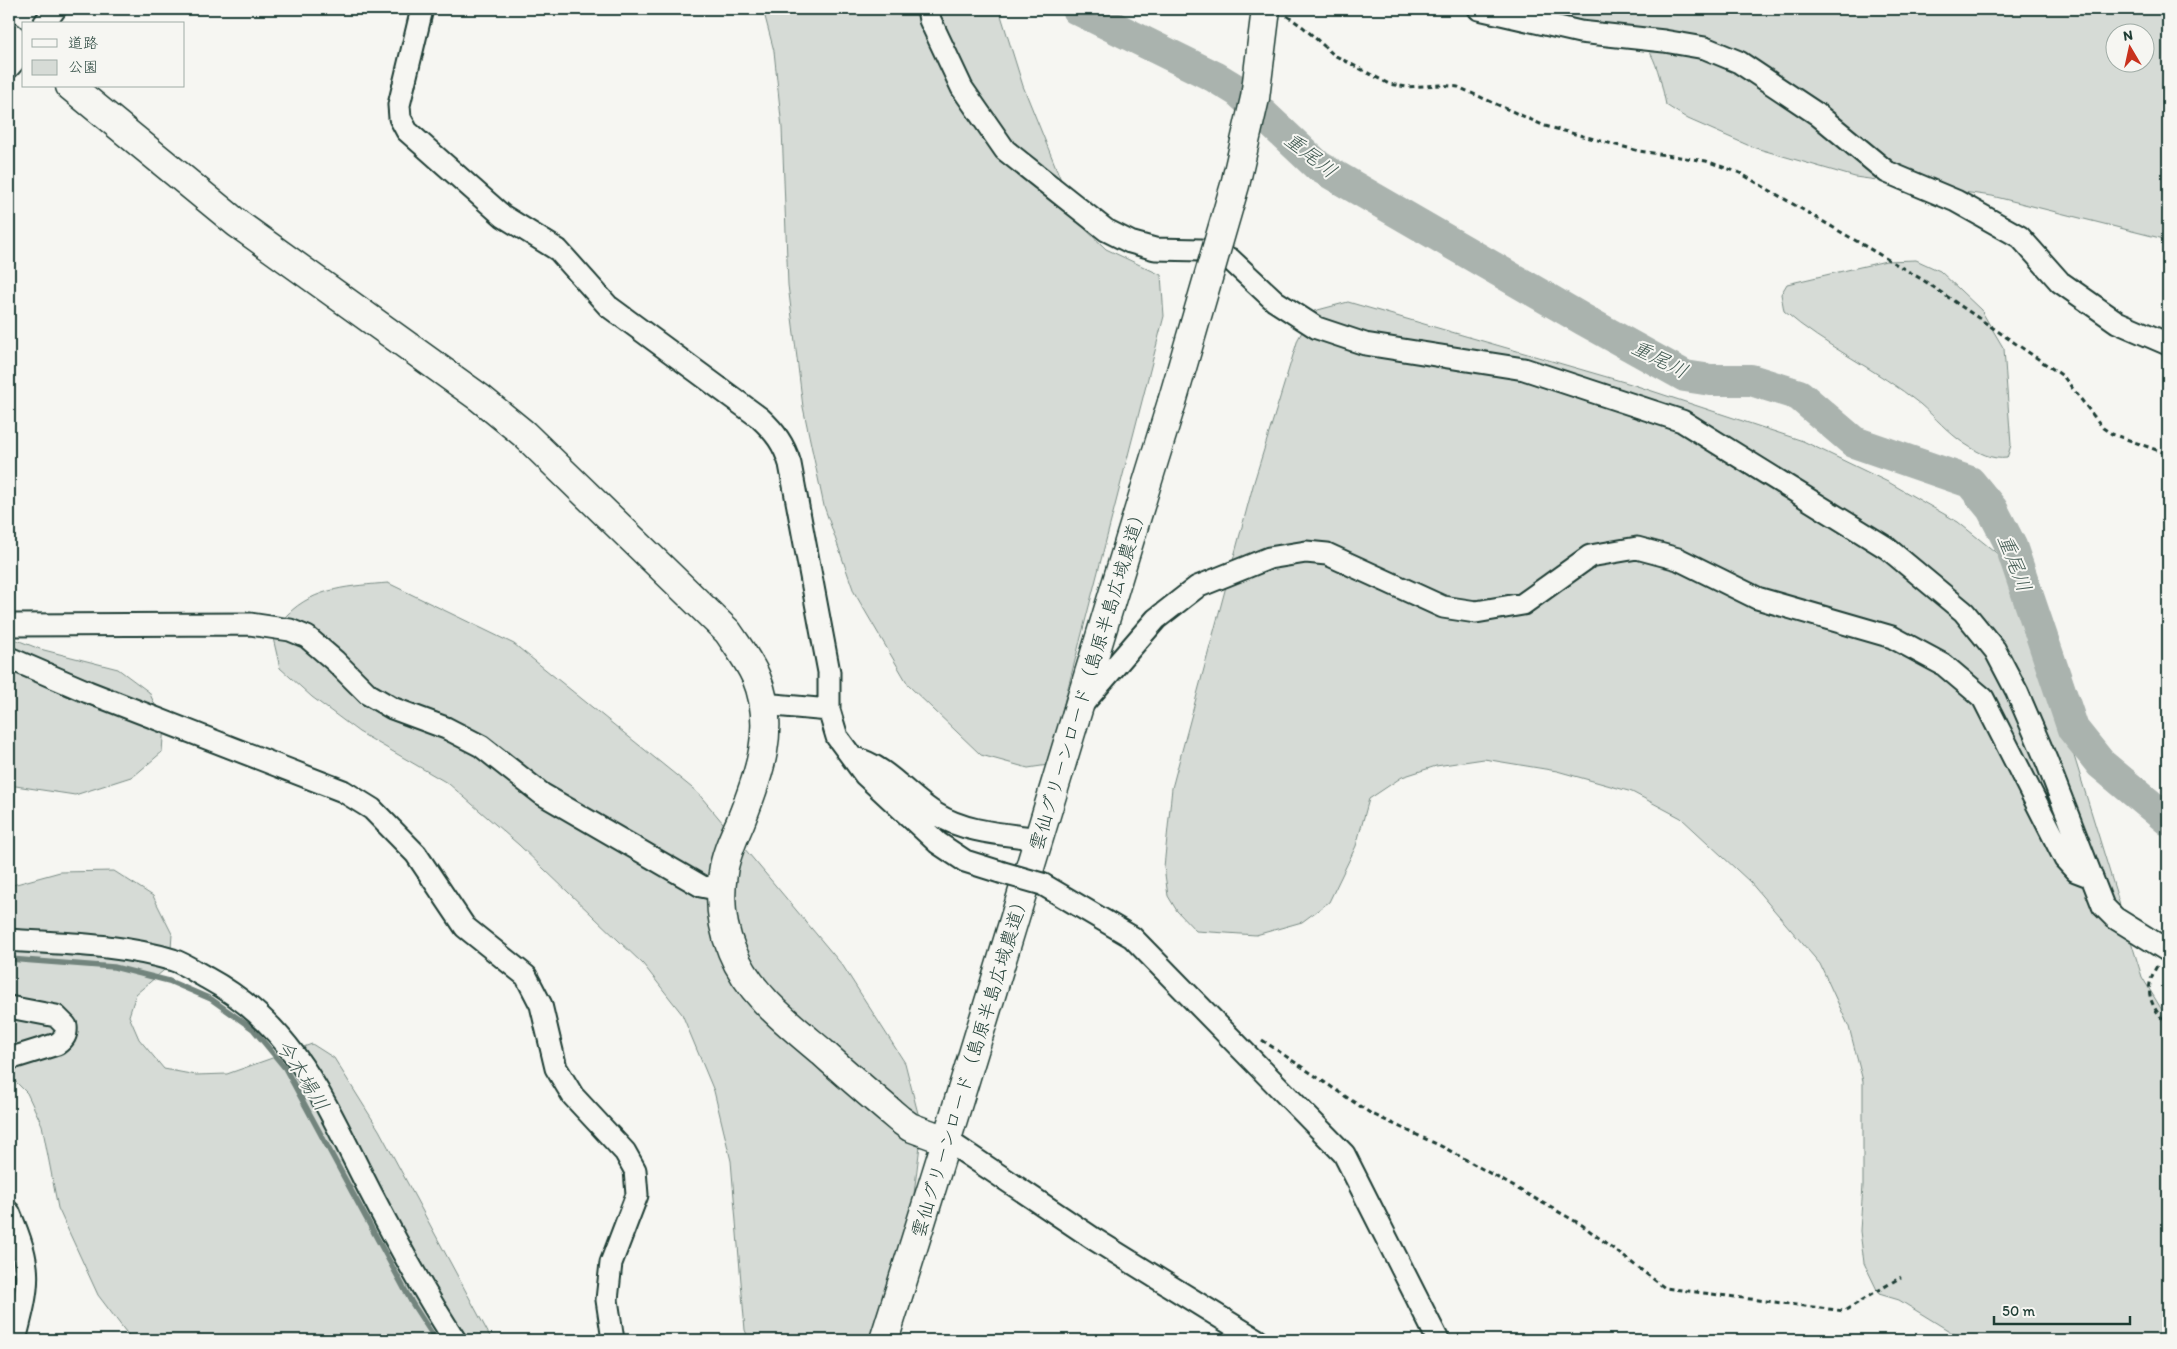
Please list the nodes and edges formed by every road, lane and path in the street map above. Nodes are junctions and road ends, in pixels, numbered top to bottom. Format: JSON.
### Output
{"nodes":[{"id":1,"x":55,"y":9,"type":"edge"},
{"id":2,"x":422,"y":9,"type":"edge"},
{"id":3,"x":928,"y":9,"type":"edge"},
{"id":4,"x":1479,"y":9,"type":"edge"},
{"id":5,"x":1275,"y":11,"type":"edge"},
{"id":6,"x":45,"y":22,"type":"edge"},
{"id":7,"x":9,"y":36,"type":"edge"},
{"id":8,"x":22,"y":47,"type":"edge"},
{"id":9,"x":22,"y":51,"type":"edge"},
{"id":10,"x":9,"y":67,"type":"edge"},
{"id":11,"x":72,"y":88,"type":"edge"},
{"id":12,"x":2168,"y":344,"type":"edge"},
{"id":13,"x":2168,"y":454,"type":"edge"},
{"id":14,"x":9,"y":625,"type":"edge"},
{"id":15,"x":9,"y":658,"type":"edge"},
{"id":16,"x":764,"y":704,"type":"junction"},
{"id":17,"x":829,"y":710,"type":"junction"},
{"id":18,"x":1076,"y":712,"type":"junction"},
{"id":19,"x":852,"y":757,"type":"junction"},
{"id":20,"x":1040,"y":839,"type":"junction"},
{"id":21,"x":2090,"y":876,"type":"junction"},
{"id":22,"x":722,"y":890,"type":"junction"},
{"id":23,"x":9,"y":940,"type":"edge"},
{"id":24,"x":2167,"y":951,"type":"edge"},
{"id":25,"x":9,"y":1006,"type":"edge"},
{"id":26,"x":2168,"y":1026,"type":"edge"},
{"id":27,"x":1258,"y":1038,"type":"dead end"},
{"id":28,"x":9,"y":1059,"type":"edge"},
{"id":29,"x":948,"y":1141,"type":"junction"},
{"id":30,"x":9,"y":1212,"type":"edge"},
{"id":31,"x":1901,"y":1276,"type":"dead end"},
{"id":32,"x":15,"y":1340,"type":"edge"},
{"id":33,"x":455,"y":1340,"type":"edge"},
{"id":34,"x":613,"y":1340,"type":"edge"},
{"id":35,"x":884,"y":1340,"type":"edge"},
{"id":36,"x":1256,"y":1340,"type":"edge"},
{"id":37,"x":1438,"y":1340,"type":"edge"}],
"edges":[{"from":1,"to":6,"type":"street"},
{"from":2,"to":17,"type":"street"},
{"from":3,"to":21,"type":"street"},
{"from":4,"to":12,"type":"street"},
{"from":5,"to":13,"type":"path"},
{"from":5,"to":18,"type":"street","name":"雲仙グリーンロード（島原半島広域農道）","bridge":true},
{"from":7,"to":8,"type":"street"},
{"from":9,"to":10,"type":"street"},
{"from":11,"to":16,"type":"street"},
{"from":14,"to":22,"type":"street"},
{"from":15,"to":34,"type":"street"},
{"from":16,"to":17,"type":"street"},
{"from":16,"to":22,"type":"street"},
{"from":17,"to":19,"type":"street"},
{"from":18,"to":20,"type":"street","name":"雲仙グリーンロード（島原半島広域農道）"},
{"from":18,"to":21,"type":"street"},
{"from":19,"to":20,"type":"street"},
{"from":19,"to":37,"type":"street","bridge":true},
{"from":20,"to":29,"type":"street","name":"雲仙グリーンロード（島原半島広域農道）"},
{"from":21,"to":24,"type":"street"},
{"from":22,"to":29,"type":"street"},
{"from":23,"to":33,"type":"street"},
{"from":24,"to":26,"type":"path"},
{"from":25,"to":28,"type":"street"},
{"from":27,"to":31,"type":"path"},
{"from":29,"to":35,"type":"street","name":"雲仙グリーンロード（島原半島広域農道）"},
{"from":29,"to":36,"type":"street"},
{"from":30,"to":32,"type":"street"}]}
